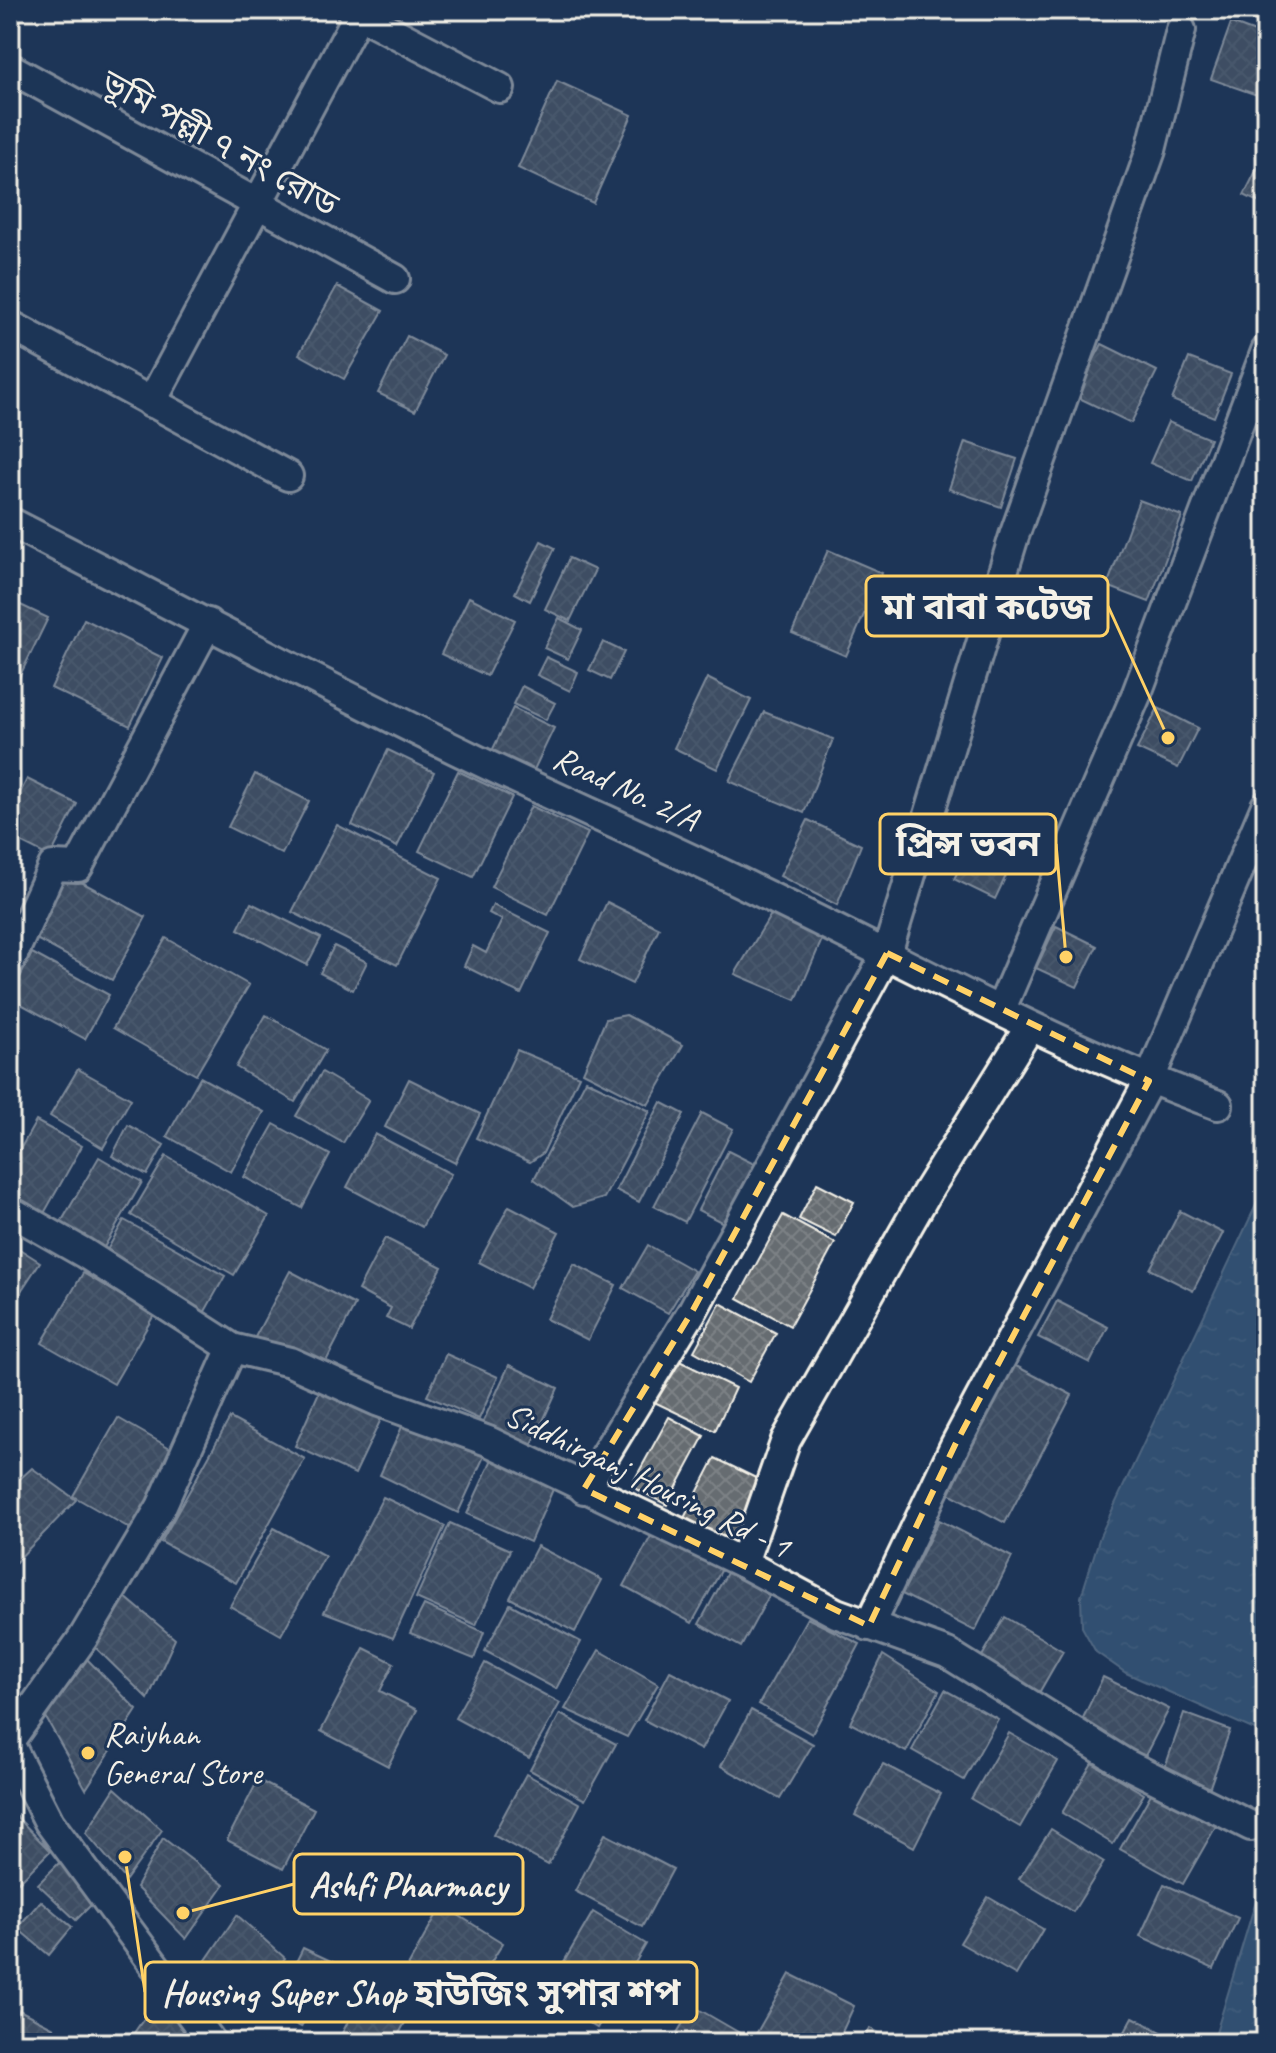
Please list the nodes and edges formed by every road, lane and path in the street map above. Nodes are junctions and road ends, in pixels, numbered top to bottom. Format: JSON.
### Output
{"nodes":[{"id":1,"x":357,"y":11,"type":"edge"},
{"id":2,"x":1181,"y":30,"type":"dead end"},
{"id":3,"x":10,"y":68,"type":"edge"},
{"id":4,"x":500,"y":88,"type":"dead end"},
{"id":5,"x":259,"y":206,"type":"junction"},
{"id":6,"x":395,"y":279,"type":"dead end"},
{"id":7,"x":10,"y":325,"type":"edge"},
{"id":8,"x":1266,"y":351,"type":"edge"},
{"id":9,"x":151,"y":403,"type":"junction"},
{"id":10,"x":288,"y":476,"type":"dead end"},
{"id":11,"x":10,"y":522,"type":"edge"},
{"id":12,"x":208,"y":623,"type":"junction"},
{"id":13,"x":1266,"y":806,"type":"edge"},
{"id":14,"x":887,"y":953,"type":"junction"},
{"id":15,"x":10,"y":961,"type":"edge"},
{"id":16,"x":1000,"y":1011,"type":"junction"},
{"id":17,"x":1029,"y":1028,"type":"junction"},
{"id":18,"x":1149,"y":1081,"type":"junction"},
{"id":19,"x":1218,"y":1105,"type":"dead end"},
{"id":20,"x":10,"y":1211,"type":"edge"},
{"id":21,"x":232,"y":1348,"type":"junction"},
{"id":22,"x":584,"y":1489,"type":"junction"},
{"id":23,"x":743,"y":1563,"type":"junction"},
{"id":24,"x":869,"y":1626,"type":"junction"},
{"id":25,"x":10,"y":1742,"type":"edge"},
{"id":26,"x":1251,"y":1826,"type":"dead end"},
{"id":27,"x":212,"y":2043,"type":"edge"}],
"edges":[{"from":1,"to":4,"type":"street"},
{"from":1,"to":5,"type":"street"},
{"from":2,"to":14,"type":"street"},
{"from":3,"to":5,"type":"street","name":"ভূমি পল্লী ৭ নং রোড"},
{"from":5,"to":6,"type":"street","name":"ভূমি পল্লী ৭ নং রোড"},
{"from":5,"to":9,"type":"street"},
{"from":7,"to":9,"type":"street"},
{"from":8,"to":16,"type":"street"},
{"from":9,"to":10,"type":"street"},
{"from":11,"to":12,"type":"street","name":"Road No. 2/A"},
{"from":12,"to":14,"type":"street","name":"Road No. 2/A"},
{"from":12,"to":15,"type":"street"},
{"from":13,"to":18,"type":"street"},
{"from":14,"to":16,"type":"street","name":"Road No. 2/A"},
{"from":14,"to":22,"type":"street"},
{"from":16,"to":17,"type":"street","name":"Road No. 2/A"},
{"from":17,"to":18,"type":"street","name":"Road No. 2/A"},
{"from":17,"to":23,"type":"street"},
{"from":18,"to":19,"type":"street","name":"Road No. 2/A"},
{"from":18,"to":24,"type":"street"},
{"from":20,"to":21,"type":"street","name":"Siddhirganj Housing Rd - 1"},
{"from":21,"to":22,"type":"street","name":"Siddhirganj Housing Rd - 1"},
{"from":21,"to":25,"type":"street"},
{"from":22,"to":23,"type":"street","name":"Siddhirganj Housing Rd - 1"},
{"from":23,"to":24,"type":"street","name":"Siddhirganj Housing Rd - 1"},
{"from":24,"to":26,"type":"street","name":"Siddhirganj Housing Rd - 1"},
{"from":25,"to":27,"type":"street"}]}
